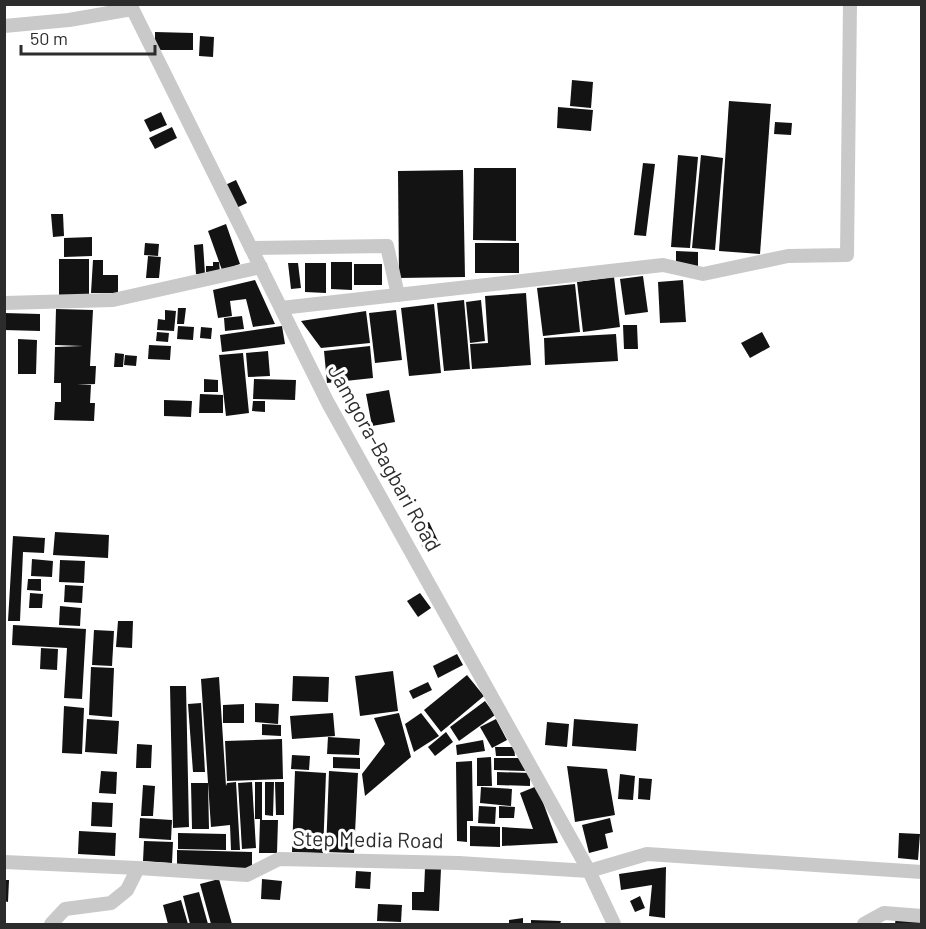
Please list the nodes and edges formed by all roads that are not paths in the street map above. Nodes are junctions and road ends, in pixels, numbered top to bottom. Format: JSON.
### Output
{"nodes":[{"id":1,"x":850,"y":4,"type":"edge"},
{"id":2,"x":131,"y":7,"type":"edge"},
{"id":3,"x":4,"y":26,"type":"edge"},
{"id":4,"x":251,"y":248,"type":"junction"},
{"id":5,"x":261,"y":267,"type":"junction"},
{"id":6,"x":398,"y":295,"type":"junction"},
{"id":7,"x":4,"y":303,"type":"edge"},
{"id":8,"x":281,"y":308,"type":"junction"},
{"id":9,"x":4,"y":862,"type":"edge"},
{"id":10,"x":138,"y":868,"type":"junction"},
{"id":11,"x":589,"y":871,"type":"junction"},
{"id":12,"x":921,"y":872,"type":"edge"},
{"id":13,"x":921,"y":916,"type":"edge"},
{"id":14,"x":51,"y":924,"type":"edge"},
{"id":15,"x":614,"y":924,"type":"edge"},
{"id":16,"x":864,"y":924,"type":"edge"}],
"edges":[{"from":1,"to":6,"type":"street"},
{"from":2,"to":3,"type":"street"},
{"from":2,"to":4,"type":"street","name":"Jamgora-Bagbari Road"},
{"from":4,"to":5,"type":"street","name":"Jamgora-Bagbari Road"},
{"from":4,"to":6,"type":"street"},
{"from":5,"to":7,"type":"street"},
{"from":5,"to":8,"type":"street","name":"Jamgora-Bagbari Road"},
{"from":6,"to":8,"type":"street"},
{"from":8,"to":11,"type":"street","name":"Jamgora-Bagbari Road"},
{"from":9,"to":10,"type":"street","name":"Step Media Road"},
{"from":10,"to":11,"type":"street","name":"Step Media Road"},
{"from":10,"to":14,"type":"street"},
{"from":11,"to":12,"type":"street","name":"Step Media Road"},
{"from":11,"to":15,"type":"street","name":"Jamgora-Bagbari Road"},
{"from":13,"to":16,"type":"street"}]}
